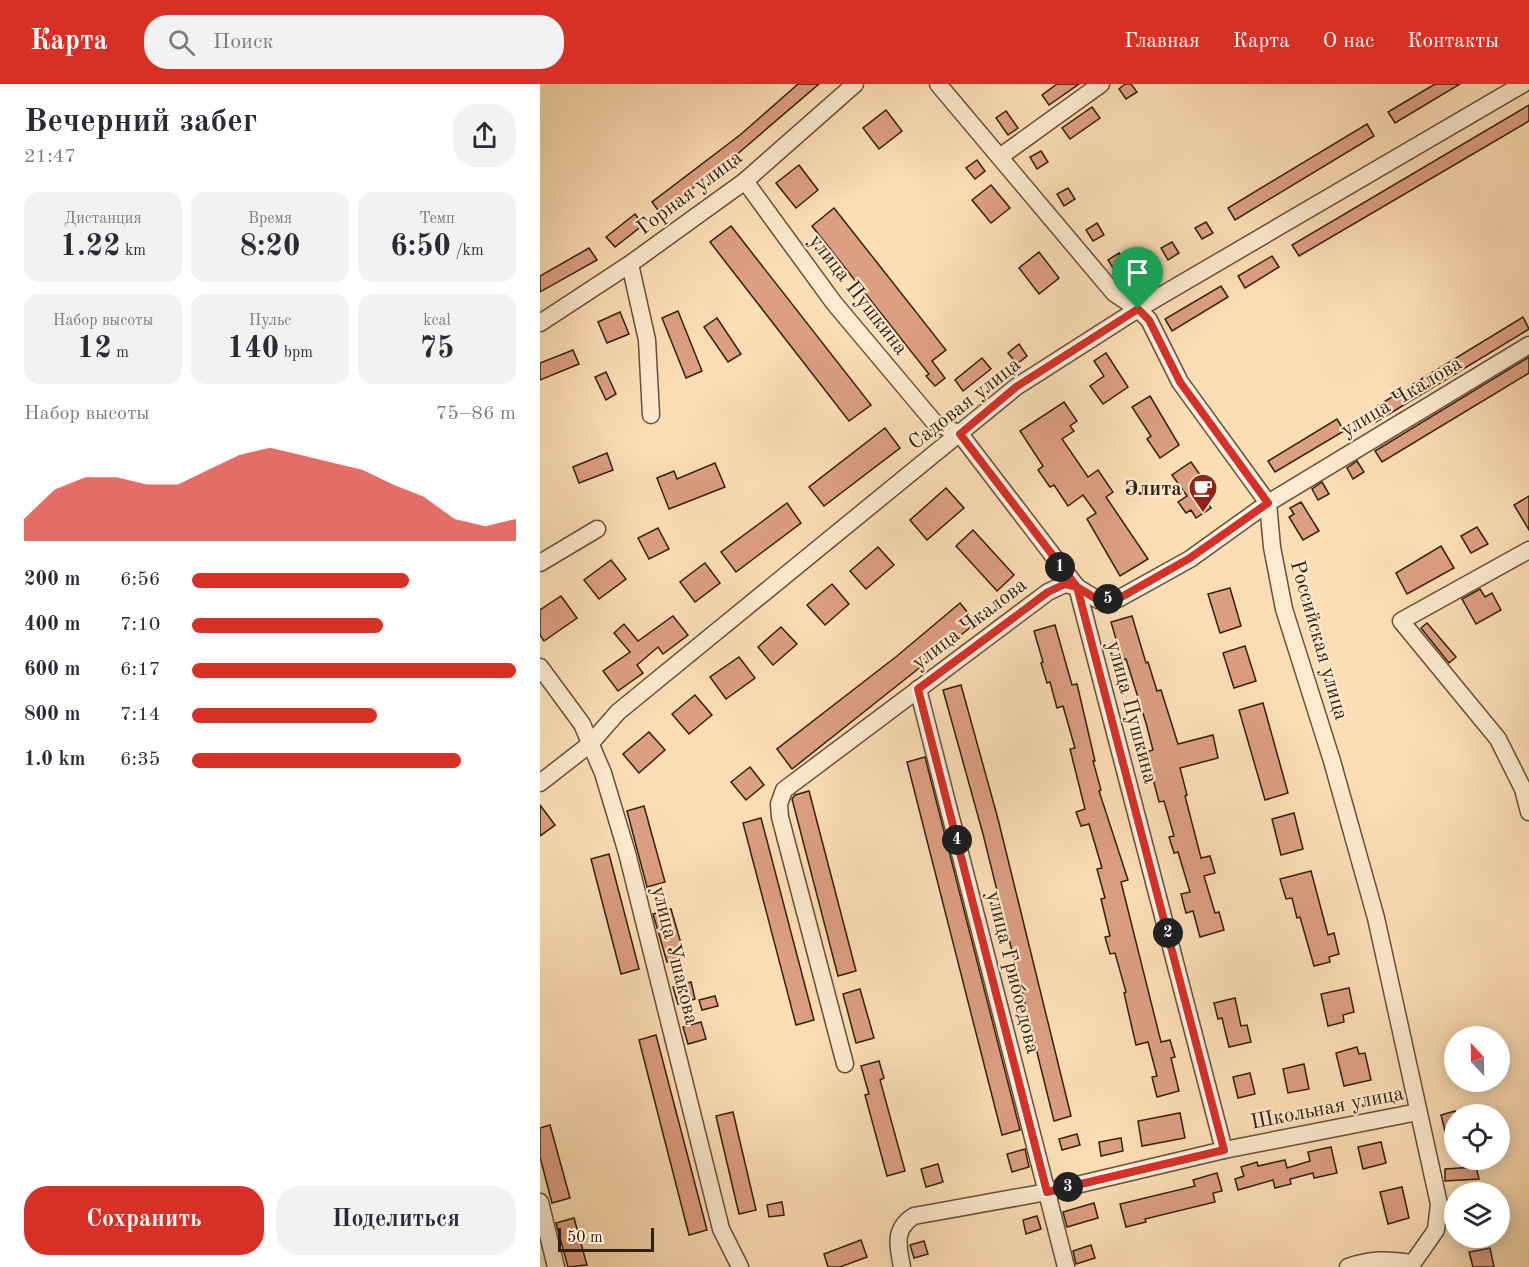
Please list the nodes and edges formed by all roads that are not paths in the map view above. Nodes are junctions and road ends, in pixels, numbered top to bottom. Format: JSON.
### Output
{"nodes":[{"id":1,"x":855,"y":84,"type":"edge"},
{"id":2,"x":938,"y":84,"type":"edge"},
{"id":3,"x":1101,"y":84,"type":"edge"},
{"id":4,"x":1523,"y":84,"type":"edge"},
{"id":5,"x":1001,"y":156,"type":"junction"},
{"id":6,"x":745,"y":181,"type":"junction"},
{"id":7,"x":630,"y":264,"type":"junction"},
{"id":8,"x":1138,"y":309,"type":"junction"},
{"id":9,"x":540,"y":323,"type":"edge"},
{"id":10,"x":1529,"y":345,"type":"edge"},
{"id":11,"x":651,"y":415,"type":"dead end"},
{"id":12,"x":960,"y":434,"type":"junction"},
{"id":13,"x":1268,"y":503,"type":"junction"},
{"id":14,"x":597,"y":529,"type":"dead end"},
{"id":15,"x":1529,"y":550,"type":"edge"},
{"id":16,"x":540,"y":563,"type":"edge"},
{"id":17,"x":1077,"y":587,"type":"junction"},
{"id":18,"x":540,"y":667,"type":"edge"},
{"id":19,"x":918,"y":689,"type":"junction"},
{"id":20,"x":590,"y":744,"type":"junction"},
{"id":21,"x":540,"y":783,"type":"edge"},
{"id":22,"x":1529,"y":812,"type":"edge"},
{"id":23,"x":845,"y":1064,"type":"dead end"},
{"id":24,"x":1418,"y":1112,"type":"junction"},
{"id":25,"x":1224,"y":1150,"type":"junction"},
{"id":26,"x":1047,"y":1192,"type":"junction"},
{"id":27,"x":540,"y":1202,"type":"edge"},
{"id":28,"x":1411,"y":1265,"type":"edge"},
{"id":29,"x":556,"y":1267,"type":"edge"},
{"id":30,"x":740,"y":1267,"type":"edge"},
{"id":31,"x":902,"y":1267,"type":"edge"},
{"id":32,"x":1066,"y":1267,"type":"edge"},
{"id":33,"x":1348,"y":1267,"type":"edge"}],
"edges":[{"from":1,"to":6,"type":"street","name":"Горная улица"},
{"from":2,"to":5,"type":"street"},
{"from":3,"to":5,"type":"street"},
{"from":4,"to":8,"type":"street","name":"Садовая улица"},
{"from":5,"to":8,"type":"street"},
{"from":6,"to":7,"type":"street","name":"Горная улица"},
{"from":6,"to":12,"type":"street","name":"улица Пушкина"},
{"from":7,"to":9,"type":"street","name":"Горная улица"},
{"from":7,"to":11,"type":"street"},
{"from":8,"to":12,"type":"street","name":"Садовая улица"},
{"from":8,"to":13,"type":"street"},
{"from":10,"to":13,"type":"street","name":"улица Чкалова"},
{"from":12,"to":17,"type":"street","name":"улица Пушкина"},
{"from":12,"to":20,"type":"street","name":"Садовая улица"},
{"from":13,"to":17,"type":"street","name":"улица Чкалова"},
{"from":13,"to":24,"type":"street","name":"Российская улица"},
{"from":14,"to":16,"type":"street"},
{"from":15,"to":22,"type":"street"},
{"from":17,"to":19,"type":"street","name":"улица Чкалова"},
{"from":17,"to":25,"type":"street","name":"улица Пушкина"},
{"from":18,"to":20,"type":"street","name":"улица Ушакова"},
{"from":19,"to":23,"type":"street","name":"улица Чкалова"},
{"from":19,"to":26,"type":"street","name":"улица Грибоедова"},
{"from":20,"to":21,"type":"street","name":"Садовая улица"},
{"from":20,"to":30,"type":"street","name":"улица Ушакова"},
{"from":24,"to":25,"type":"street","name":"Школьная улица"},
{"from":24,"to":28,"type":"street","name":"Российская улица"},
{"from":25,"to":26,"type":"street","name":"Школьная улица"},
{"from":26,"to":31,"type":"street","name":"Школьная улица"},
{"from":26,"to":32,"type":"street","name":"улица Грибоедова"},
{"from":27,"to":29,"type":"street"},
{"from":28,"to":33,"type":"street"}]}
